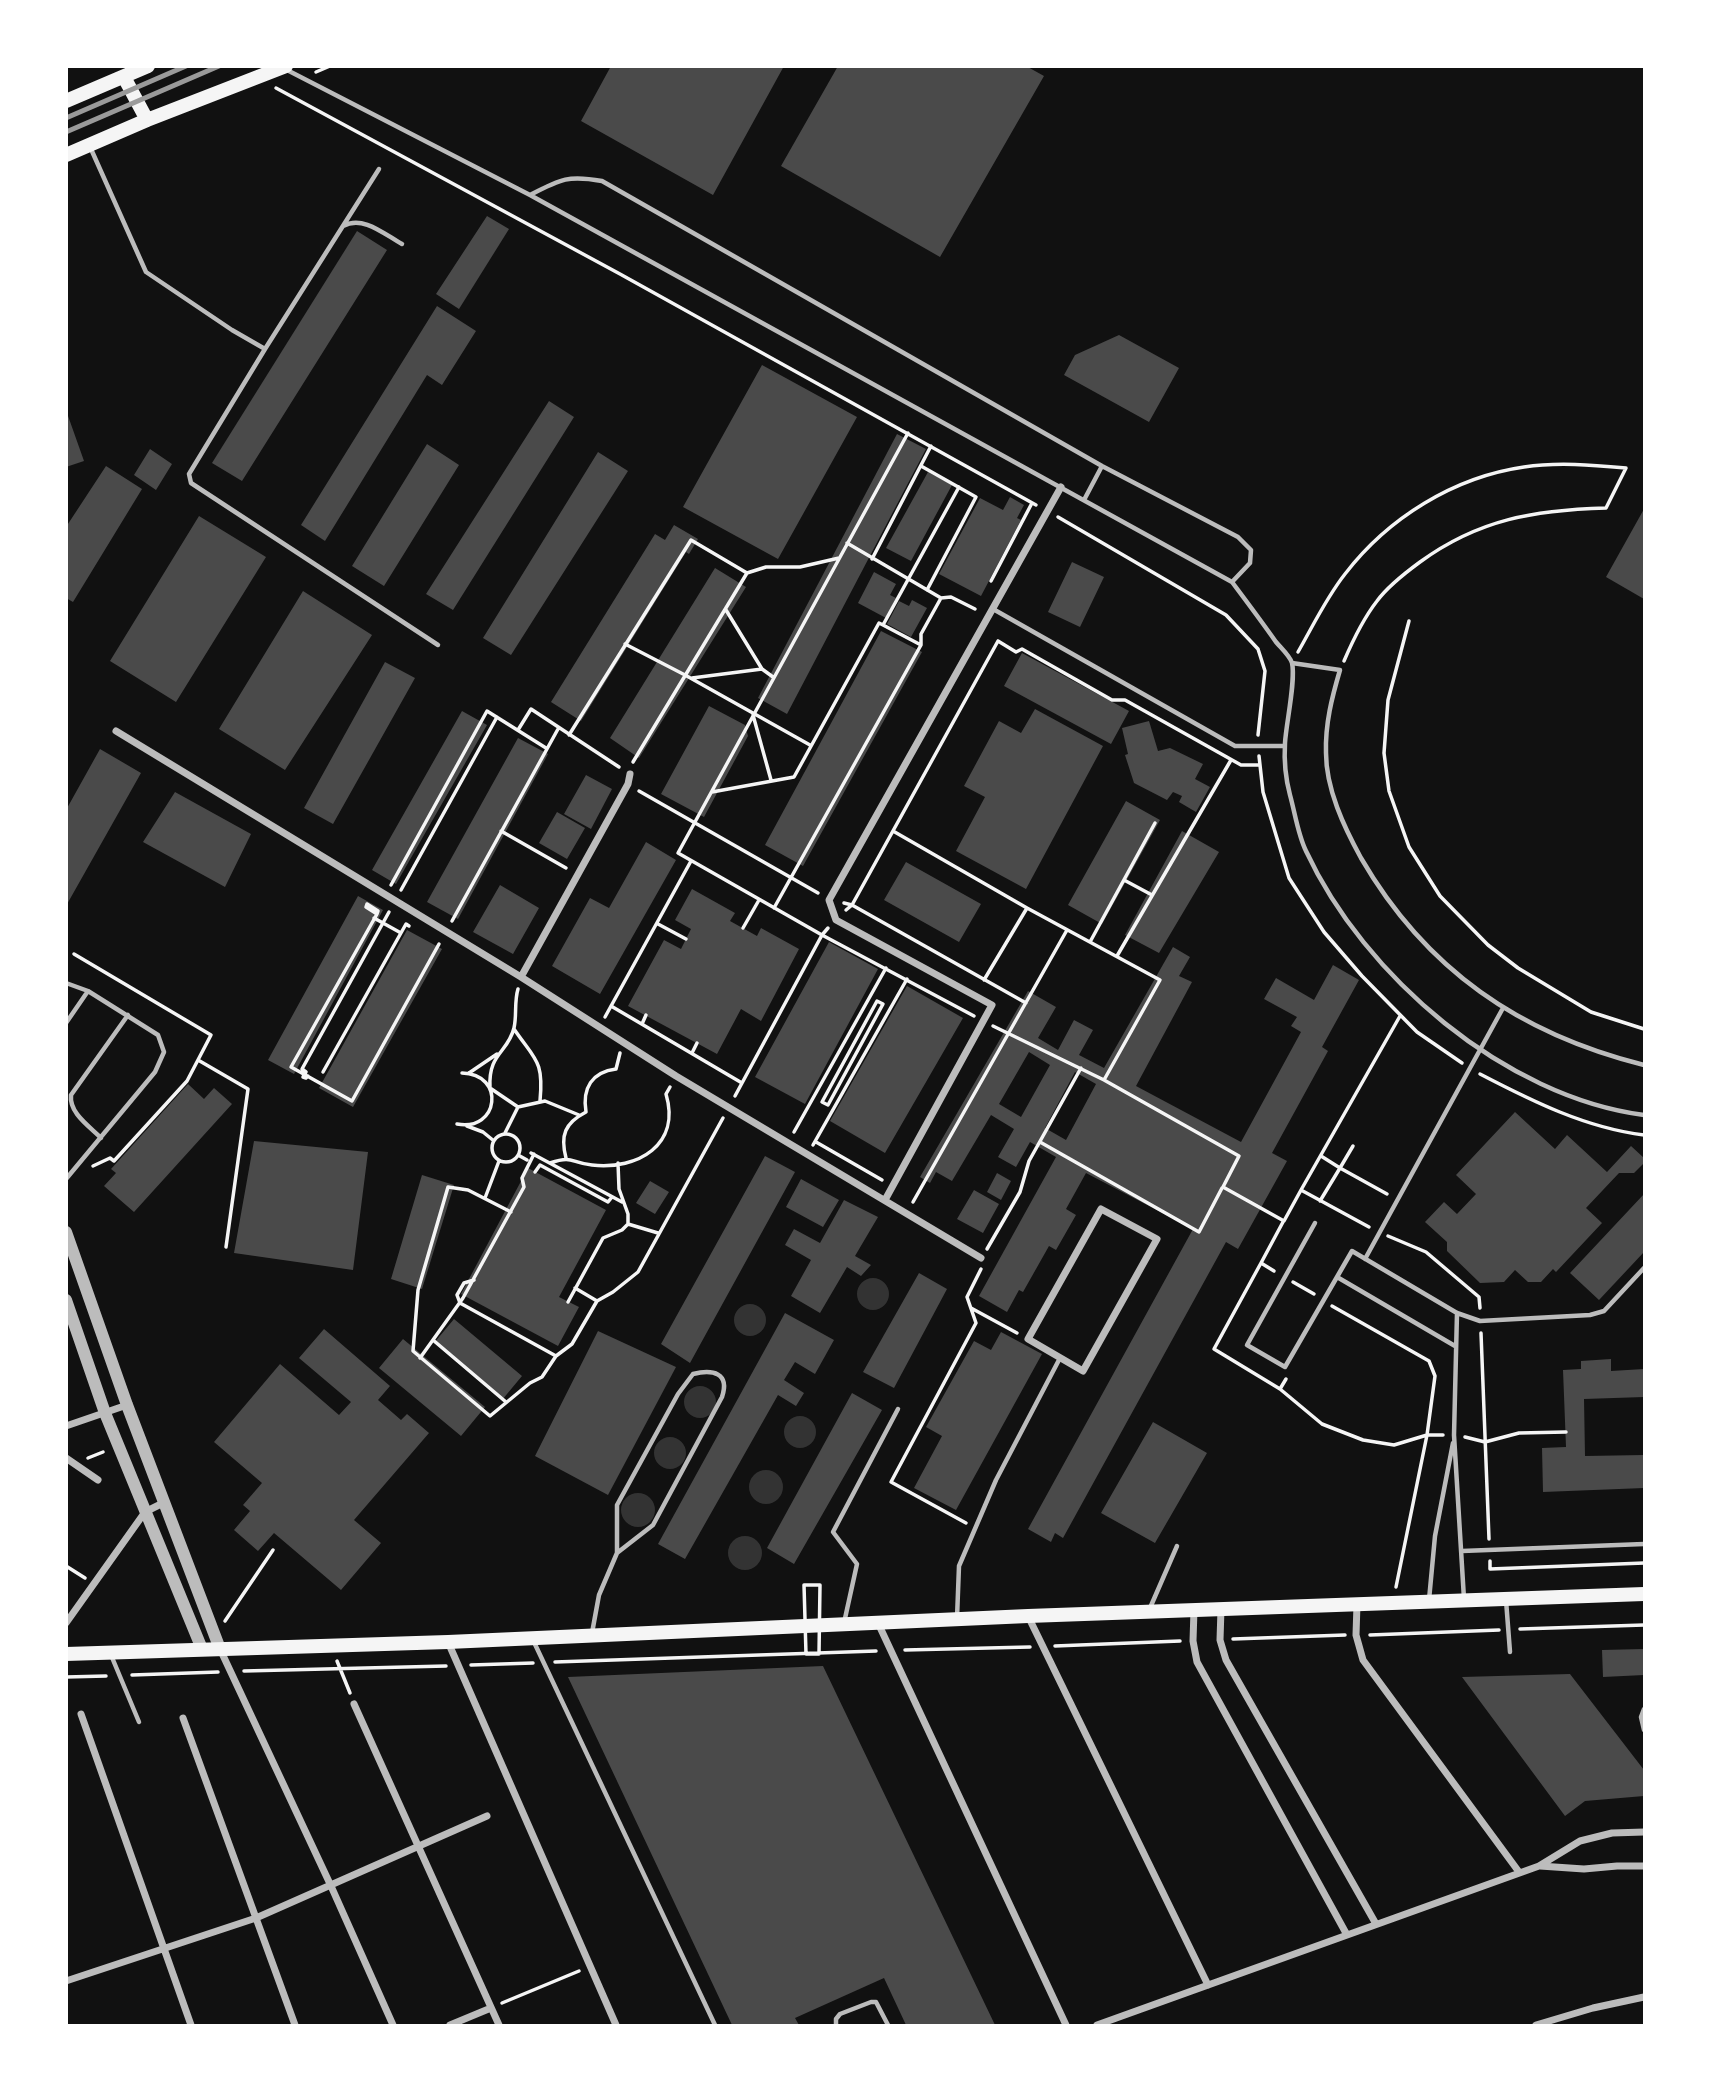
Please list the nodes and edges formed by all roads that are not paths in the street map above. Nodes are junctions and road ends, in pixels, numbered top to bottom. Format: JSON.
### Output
{"nodes":[{"id":1,"x":148,"y":66,"type":"edge"},
{"id":2,"x":285,"y":67,"type":"edge"},
{"id":3,"x":124,"y":77,"type":"junction"},
{"id":4,"x":66,"y":101,"type":"edge"},
{"id":5,"x":147,"y":120,"type":"junction"},
{"id":6,"x":90,"y":145,"type":"junction"},
{"id":7,"x":66,"y":155,"type":"edge"},
{"id":8,"x":379,"y":169,"type":"dead end"},
{"id":9,"x":530,"y":195,"type":"junction"},
{"id":10,"x":342,"y":226,"type":"junction"},
{"id":11,"x":402,"y":244,"type":"dead end"},
{"id":12,"x":265,"y":349,"type":"junction"},
{"id":13,"x":1102,"y":466,"type":"junction"},
{"id":14,"x":1060,"y":487,"type":"junction"},
{"id":15,"x":1084,"y":500,"type":"junction"},
{"id":16,"x":1232,"y":582,"type":"junction"},
{"id":17,"x":993,"y":608,"type":"junction"},
{"id":18,"x":438,"y":645,"type":"dead end"},
{"id":19,"x":1292,"y":663,"type":"junction"},
{"id":20,"x":116,"y":731,"type":"dead end"},
{"id":21,"x":1284,"y":746,"type":"junction"},
{"id":22,"x":630,"y":774,"type":"road end"},
{"id":23,"x":521,"y":977,"type":"junction"},
{"id":24,"x":66,"y":983,"type":"edge"},
{"id":25,"x":88,"y":991,"type":"junction"},
{"id":26,"x":1503,"y":1008,"type":"junction"},
{"id":27,"x":128,"y":1015,"type":"junction"},
{"id":28,"x":66,"y":1023,"type":"edge"},
{"id":29,"x":1481,"y":1049,"type":"junction"},
{"id":30,"x":1644,"y":1065,"type":"edge"},
{"id":31,"x":1644,"y":1115,"type":"edge"},
{"id":32,"x":101,"y":1138,"type":"junction"},
{"id":33,"x":66,"y":1179,"type":"edge"},
{"id":34,"x":885,"y":1200,"type":"junction"},
{"id":35,"x":1315,"y":1223,"type":"dead end"},
{"id":36,"x":66,"y":1232,"type":"edge"},
{"id":37,"x":981,"y":1258,"type":"road end"},
{"id":38,"x":1365,"y":1259,"type":"junction"},
{"id":39,"x":1644,"y":1268,"type":"edge"},
{"id":40,"x":1337,"y":1278,"type":"junction"},
{"id":41,"x":66,"y":1300,"type":"edge"},
{"id":42,"x":1457,"y":1313,"type":"junction"},
{"id":43,"x":1456,"y":1347,"type":"junction"},
{"id":44,"x":1060,"y":1358,"type":"junction"},
{"id":45,"x":127,"y":1405,"type":"junction"},
{"id":46,"x":898,"y":1409,"type":"dead end"},
{"id":47,"x":105,"y":1413,"type":"junction"},
{"id":48,"x":66,"y":1426,"type":"edge"},
{"id":49,"x":1454,"y":1435,"type":"junction"},
{"id":50,"x":139,"y":1436,"type":"junction"},
{"id":51,"x":118,"y":1445,"type":"junction"},
{"id":52,"x":66,"y":1458,"type":"edge"},
{"id":53,"x":98,"y":1480,"type":"dead end"},
{"id":54,"x":164,"y":1502,"type":"junction"},
{"id":55,"x":145,"y":1512,"type":"junction"},
{"id":56,"x":1644,"y":1544,"type":"edge"},
{"id":57,"x":1177,"y":1546,"type":"dead end"},
{"id":58,"x":1462,"y":1551,"type":"junction"},
{"id":59,"x":617,"y":1553,"type":"junction"},
{"id":60,"x":185,"y":1555,"type":"junction"},
{"id":61,"x":167,"y":1565,"type":"junction"},
{"id":62,"x":1644,"y":1594,"type":"edge"},
{"id":63,"x":1506,"y":1599,"type":"junction"},
{"id":64,"x":1464,"y":1600,"type":"junction"},
{"id":65,"x":1429,"y":1602,"type":"junction"},
{"id":66,"x":1357,"y":1604,"type":"junction"},
{"id":67,"x":1221,"y":1609,"type":"junction"},
{"id":68,"x":1194,"y":1610,"type":"junction"},
{"id":69,"x":1148,"y":1612,"type":"junction"},
{"id":70,"x":1028,"y":1616,"type":"junction"},
{"id":71,"x":957,"y":1619,"type":"junction"},
{"id":72,"x":877,"y":1622,"type":"junction"},
{"id":73,"x":66,"y":1623,"type":"edge"},
{"id":74,"x":844,"y":1623,"type":"junction"},
{"id":75,"x":592,"y":1634,"type":"junction"},
{"id":76,"x":531,"y":1637,"type":"junction"},
{"id":77,"x":218,"y":1642,"type":"junction"},
{"id":78,"x":448,"y":1642,"type":"junction"},
{"id":79,"x":202,"y":1649,"type":"junction"},
{"id":80,"x":110,"y":1652,"type":"junction"},
{"id":81,"x":1510,"y":1652,"type":"dead end"},
{"id":82,"x":66,"y":1654,"type":"edge"},
{"id":83,"x":354,"y":1704,"type":"road end"},
{"id":84,"x":1644,"y":1709,"type":"edge"},
{"id":85,"x":81,"y":1714,"type":"dead end"},
{"id":86,"x":183,"y":1718,"type":"dead end"},
{"id":87,"x":139,"y":1722,"type":"dead end"},
{"id":88,"x":1644,"y":1730,"type":"edge"},
{"id":89,"x":487,"y":1816,"type":"dead end"},
{"id":90,"x":1644,"y":1832,"type":"edge"},
{"id":91,"x":419,"y":1847,"type":"junction"},
{"id":92,"x":1539,"y":1866,"type":"junction"},
{"id":93,"x":1644,"y":1866,"type":"edge"},
{"id":94,"x":1519,"y":1872,"type":"junction"},
{"id":95,"x":331,"y":1886,"type":"junction"},
{"id":96,"x":256,"y":1918,"type":"junction"},
{"id":97,"x":1376,"y":1924,"type":"junction"},
{"id":98,"x":1347,"y":1935,"type":"junction"},
{"id":99,"x":163,"y":1949,"type":"junction"},
{"id":100,"x":66,"y":1981,"type":"edge"},
{"id":101,"x":1208,"y":1985,"type":"junction"},
{"id":102,"x":1644,"y":1997,"type":"edge"},
{"id":103,"x":491,"y":2008,"type":"junction"},
{"id":104,"x":191,"y":2025,"type":"edge"},
{"id":105,"x":295,"y":2025,"type":"edge"},
{"id":106,"x":393,"y":2025,"type":"edge"},
{"id":107,"x":450,"y":2025,"type":"edge"},
{"id":108,"x":499,"y":2025,"type":"edge"},
{"id":109,"x":616,"y":2025,"type":"edge"},
{"id":110,"x":715,"y":2025,"type":"edge"},
{"id":111,"x":836,"y":2025,"type":"edge"},
{"id":112,"x":888,"y":2025,"type":"edge"},
{"id":113,"x":1066,"y":2025,"type":"edge"},
{"id":114,"x":1097,"y":2025,"type":"edge"},
{"id":115,"x":1535,"y":2025,"type":"edge"}],
"edges":[{"from":1,"to":3,"type":"main road"},
{"from":2,"to":5,"type":"main road"},
{"from":2,"to":9,"type":"lane"},
{"from":3,"to":4,"type":"main road"},
{"from":3,"to":5,"type":"main road"},
{"from":5,"to":6,"type":"main road"},
{"from":6,"to":7,"type":"main road"},
{"from":6,"to":12,"type":"lane"},
{"from":8,"to":10,"type":"lane"},
{"from":9,"to":13,"type":"lane"},
{"from":9,"to":14,"type":"lane"},
{"from":10,"to":11,"type":"lane"},
{"from":10,"to":12,"type":"lane"},
{"from":12,"to":18,"type":"lane"},
{"from":13,"to":15,"type":"lane"},
{"from":13,"to":16,"type":"lane"},
{"from":14,"to":15,"type":"lane"},
{"from":14,"to":17,"type":"street"},
{"from":15,"to":16,"type":"lane"},
{"from":16,"to":19,"type":"lane"},
{"from":17,"to":21,"type":"lane"},
{"from":17,"to":34,"type":"street"},
{"from":19,"to":21,"type":"lane"},
{"from":19,"to":26,"type":"lane"},
{"from":20,"to":23,"type":"street"},
{"from":21,"to":29,"type":"lane"},
{"from":22,"to":23,"type":"street"},
{"from":23,"to":34,"type":"street"},
{"from":24,"to":25,"type":"lane"},
{"from":25,"to":27,"type":"lane"},
{"from":25,"to":28,"type":"lane"},
{"from":26,"to":29,"type":"lane"},
{"from":26,"to":30,"type":"lane"},
{"from":27,"to":32,"type":"lane"},
{"from":27,"to":32,"type":"lane"},
{"from":29,"to":31,"type":"lane"},
{"from":29,"to":38,"type":"lane"},
{"from":32,"to":33,"type":"lane"},
{"from":34,"to":37,"type":"street"},
{"from":35,"to":40,"type":"lane"},
{"from":36,"to":45,"type":"street"},
{"from":38,"to":40,"type":"lane"},
{"from":38,"to":42,"type":"lane"},
{"from":39,"to":42,"type":"lane"},
{"from":40,"to":43,"type":"lane"},
{"from":41,"to":47,"type":"street"},
{"from":42,"to":43,"type":"lane"},
{"from":43,"to":49,"type":"lane"},
{"from":44,"to":44,"type":"street"},
{"from":44,"to":71,"type":"lane"},
{"from":45,"to":47,"type":"street"},
{"from":45,"to":50,"type":"street"},
{"from":46,"to":74,"type":"lane"},
{"from":47,"to":48,"type":"street"},
{"from":47,"to":51,"type":"street"},
{"from":49,"to":58,"type":"lane"},
{"from":49,"to":65,"type":"lane"},
{"from":50,"to":51,"type":"street"},
{"from":50,"to":54,"type":"street"},
{"from":51,"to":55,"type":"street"},
{"from":52,"to":53,"type":"street"},
{"from":54,"to":55,"type":"street"},
{"from":54,"to":60,"type":"street"},
{"from":55,"to":61,"type":"street"},
{"from":55,"to":73,"type":"street"},
{"from":56,"to":58,"type":"lane"},
{"from":57,"to":69,"type":"lane"},
{"from":58,"to":64,"type":"lane"},
{"from":59,"to":59,"type":"lane"},
{"from":59,"to":75,"type":"lane"},
{"from":60,"to":61,"type":"street"},
{"from":60,"to":77,"type":"street"},
{"from":61,"to":79,"type":"street"},
{"from":62,"to":63,"type":"main road"},
{"from":63,"to":64,"type":"main road"},
{"from":63,"to":81,"type":"lane"},
{"from":64,"to":65,"type":"main road"},
{"from":65,"to":66,"type":"main road"},
{"from":66,"to":67,"type":"main road"},
{"from":66,"to":94,"type":"street"},
{"from":67,"to":68,"type":"main road"},
{"from":67,"to":97,"type":"street"},
{"from":68,"to":69,"type":"main road"},
{"from":68,"to":98,"type":"street"},
{"from":69,"to":70,"type":"main road"},
{"from":70,"to":71,"type":"main road"},
{"from":70,"to":101,"type":"street"},
{"from":71,"to":72,"type":"main road"},
{"from":72,"to":74,"type":"main road"},
{"from":72,"to":113,"type":"street"},
{"from":74,"to":75,"type":"main road"},
{"from":75,"to":76,"type":"main road"},
{"from":76,"to":78,"type":"main road"},
{"from":76,"to":110,"type":"lane"},
{"from":77,"to":78,"type":"main road"},
{"from":77,"to":79,"type":"main road"},
{"from":77,"to":95,"type":"street"},
{"from":78,"to":109,"type":"street"},
{"from":79,"to":80,"type":"main road"},
{"from":80,"to":82,"type":"main road"},
{"from":80,"to":87,"type":"lane"},
{"from":83,"to":91,"type":"street"},
{"from":84,"to":88,"type":"lane"},
{"from":85,"to":99,"type":"street"},
{"from":86,"to":96,"type":"street"},
{"from":89,"to":91,"type":"street"},
{"from":90,"to":92,"type":"street"},
{"from":91,"to":95,"type":"street"},
{"from":91,"to":103,"type":"street"},
{"from":92,"to":93,"type":"street"},
{"from":92,"to":94,"type":"street"},
{"from":94,"to":97,"type":"street"},
{"from":95,"to":96,"type":"street"},
{"from":95,"to":106,"type":"street"},
{"from":96,"to":99,"type":"street"},
{"from":96,"to":105,"type":"street"},
{"from":97,"to":98,"type":"street"},
{"from":98,"to":101,"type":"street"},
{"from":99,"to":100,"type":"street"},
{"from":99,"to":104,"type":"street"},
{"from":101,"to":114,"type":"street"},
{"from":102,"to":115,"type":"street"},
{"from":103,"to":107,"type":"street"},
{"from":103,"to":108,"type":"street"},
{"from":111,"to":112,"type":"lane"}]}
